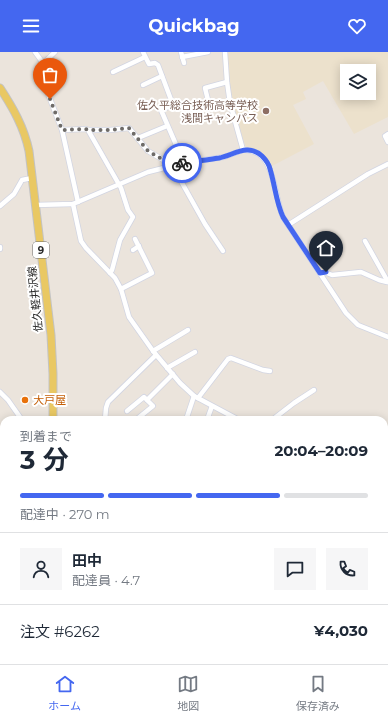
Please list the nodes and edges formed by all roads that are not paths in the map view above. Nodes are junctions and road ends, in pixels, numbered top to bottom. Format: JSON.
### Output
{"nodes":[{"id":1,"x":35,"y":52,"type":"edge"},
{"id":2,"x":55,"y":52,"type":"edge"},
{"id":3,"x":208,"y":52,"type":"edge"},
{"id":4,"x":226,"y":52,"type":"edge"},
{"id":5,"x":144,"y":54,"type":"edge"},
{"id":6,"x":182,"y":54,"type":"edge"},
{"id":7,"x":43,"y":63,"type":"junction"},
{"id":8,"x":184,"y":63,"type":"dead end"},
{"id":9,"x":112,"y":72,"type":"dead end"},
{"id":10,"x":162,"y":76,"type":"junction"},
{"id":11,"x":227,"y":82,"type":"junction"},
{"id":12,"x":143,"y":85,"type":"dead end"},
{"id":13,"x":1,"y":93,"type":"edge"},
{"id":14,"x":230,"y":103,"type":"junction"},
{"id":15,"x":167,"y":126,"type":"junction"},
{"id":16,"x":62,"y":130,"type":"junction"},
{"id":17,"x":88,"y":130,"type":"junction"},
{"id":18,"x":388,"y":134,"type":"edge"},
{"id":19,"x":138,"y":138,"type":"junction"},
{"id":20,"x":388,"y":142,"type":"edge"},
{"id":21,"x":243,"y":150,"type":"junction"},
{"id":22,"x":184,"y":163,"type":"junction"},
{"id":23,"x":388,"y":164,"type":"edge"},
{"id":24,"x":172,"y":165,"type":"junction"},
{"id":25,"x":32,"y":178,"type":"junction"},
{"id":26,"x":118,"y":185,"type":"junction"},
{"id":27,"x":76,"y":203,"type":"junction"},
{"id":28,"x":35,"y":205,"type":"junction"},
{"id":29,"x":0,"y":206,"type":"edge"},
{"id":30,"x":288,"y":225,"type":"junction"},
{"id":31,"x":135,"y":239,"type":"dead end"},
{"id":32,"x":365,"y":241,"type":"dead end"},
{"id":33,"x":139,"y":246,"type":"junction"},
{"id":34,"x":133,"y":250,"type":"dead end"},
{"id":35,"x":223,"y":251,"type":"dead end"},
{"id":36,"x":110,"y":273,"type":"junction"},
{"id":37,"x":320,"y":273,"type":"junction"},
{"id":38,"x":387,"y":282,"type":"edge"},
{"id":39,"x":121,"y":289,"type":"junction"},
{"id":40,"x":188,"y":330,"type":"dead end"},
{"id":41,"x":388,"y":337,"type":"edge"},
{"id":42,"x":153,"y":351,"type":"junction"},
{"id":43,"x":195,"y":352,"type":"dead end"},
{"id":44,"x":156,"y":355,"type":"junction"},
{"id":45,"x":167,"y":368,"type":"junction"},
{"id":46,"x":270,"y":371,"type":"dead end"},
{"id":47,"x":173,"y":374,"type":"junction"},
{"id":48,"x":314,"y":390,"type":"dead end"},
{"id":49,"x":0,"y":392,"type":"edge"},
{"id":50,"x":196,"y":397,"type":"junction"},
{"id":51,"x":147,"y":400,"type":"junction"},
{"id":52,"x":212,"y":406,"type":"junction"},
{"id":53,"x":127,"y":411,"type":"dead end"},
{"id":54,"x":19,"y":416,"type":"edge"},
{"id":55,"x":53,"y":416,"type":"edge"},
{"id":56,"x":105,"y":416,"type":"edge"},
{"id":57,"x":142,"y":416,"type":"edge"},
{"id":58,"x":188,"y":416,"type":"edge"},
{"id":59,"x":208,"y":416,"type":"edge"},
{"id":60,"x":231,"y":416,"type":"edge"},
{"id":61,"x":277,"y":416,"type":"edge"}],
"edges":[{"from":1,"to":7,"type":"street"},
{"from":2,"to":7,"type":"street"},
{"from":3,"to":6,"type":"street"},
{"from":4,"to":11,"type":"street"},
{"from":5,"to":9,"type":"street"},
{"from":5,"to":10,"type":"street"},
{"from":6,"to":8,"type":"street"},
{"from":7,"to":16,"type":"street"},
{"from":10,"to":12,"type":"street"},
{"from":10,"to":15,"type":"street"},
{"from":11,"to":14,"type":"street"},
{"from":11,"to":14,"type":"street"},
{"from":13,"to":25,"type":"main road","name":"佐久軽井沢線","number":"9"},
{"from":14,"to":21,"type":"street"},
{"from":15,"to":19,"type":"street"},
{"from":15,"to":22,"type":"street"},
{"from":16,"to":17,"type":"street"},
{"from":16,"to":27,"type":"street"},
{"from":17,"to":19,"type":"street"},
{"from":17,"to":26,"type":"street"},
{"from":18,"to":20,"type":"street"},
{"from":19,"to":24,"type":"street"},
{"from":21,"to":22,"type":"street"},
{"from":21,"to":30,"type":"street"},
{"from":22,"to":24,"type":"street"},
{"from":23,"to":30,"type":"street"},
{"from":24,"to":26,"type":"street"},
{"from":24,"to":35,"type":"street"},
{"from":25,"to":28,"type":"main road","name":"佐久軽井沢線","number":"9"},
{"from":25,"to":29,"type":"street"},
{"from":26,"to":27,"type":"street"},
{"from":26,"to":36,"type":"street"},
{"from":27,"to":28,"type":"street"},
{"from":27,"to":36,"type":"street"},
{"from":28,"to":55,"type":"main road","name":"佐久軽井沢線","number":"9"},
{"from":30,"to":37,"type":"street"},
{"from":31,"to":33,"type":"street"},
{"from":32,"to":38,"type":"street"},
{"from":33,"to":34,"type":"street"},
{"from":33,"to":39,"type":"street"},
{"from":36,"to":39,"type":"street"},
{"from":37,"to":38,"type":"street"},
{"from":37,"to":41,"type":"street"},
{"from":39,"to":42,"type":"street"},
{"from":40,"to":42,"type":"street"},
{"from":42,"to":44,"type":"street"},
{"from":43,"to":45,"type":"street"},
{"from":44,"to":45,"type":"street"},
{"from":44,"to":56,"type":"street"},
{"from":45,"to":47,"type":"street"},
{"from":46,"to":50,"type":"street"},
{"from":47,"to":50,"type":"street"},
{"from":47,"to":51,"type":"street"},
{"from":48,"to":61,"type":"street"},
{"from":49,"to":54,"type":"street"},
{"from":50,"to":52,"type":"street"},
{"from":50,"to":58,"type":"street"},
{"from":51,"to":53,"type":"street"},
{"from":51,"to":57,"type":"street"},
{"from":52,"to":59,"type":"street"},
{"from":52,"to":60,"type":"street"}]}
